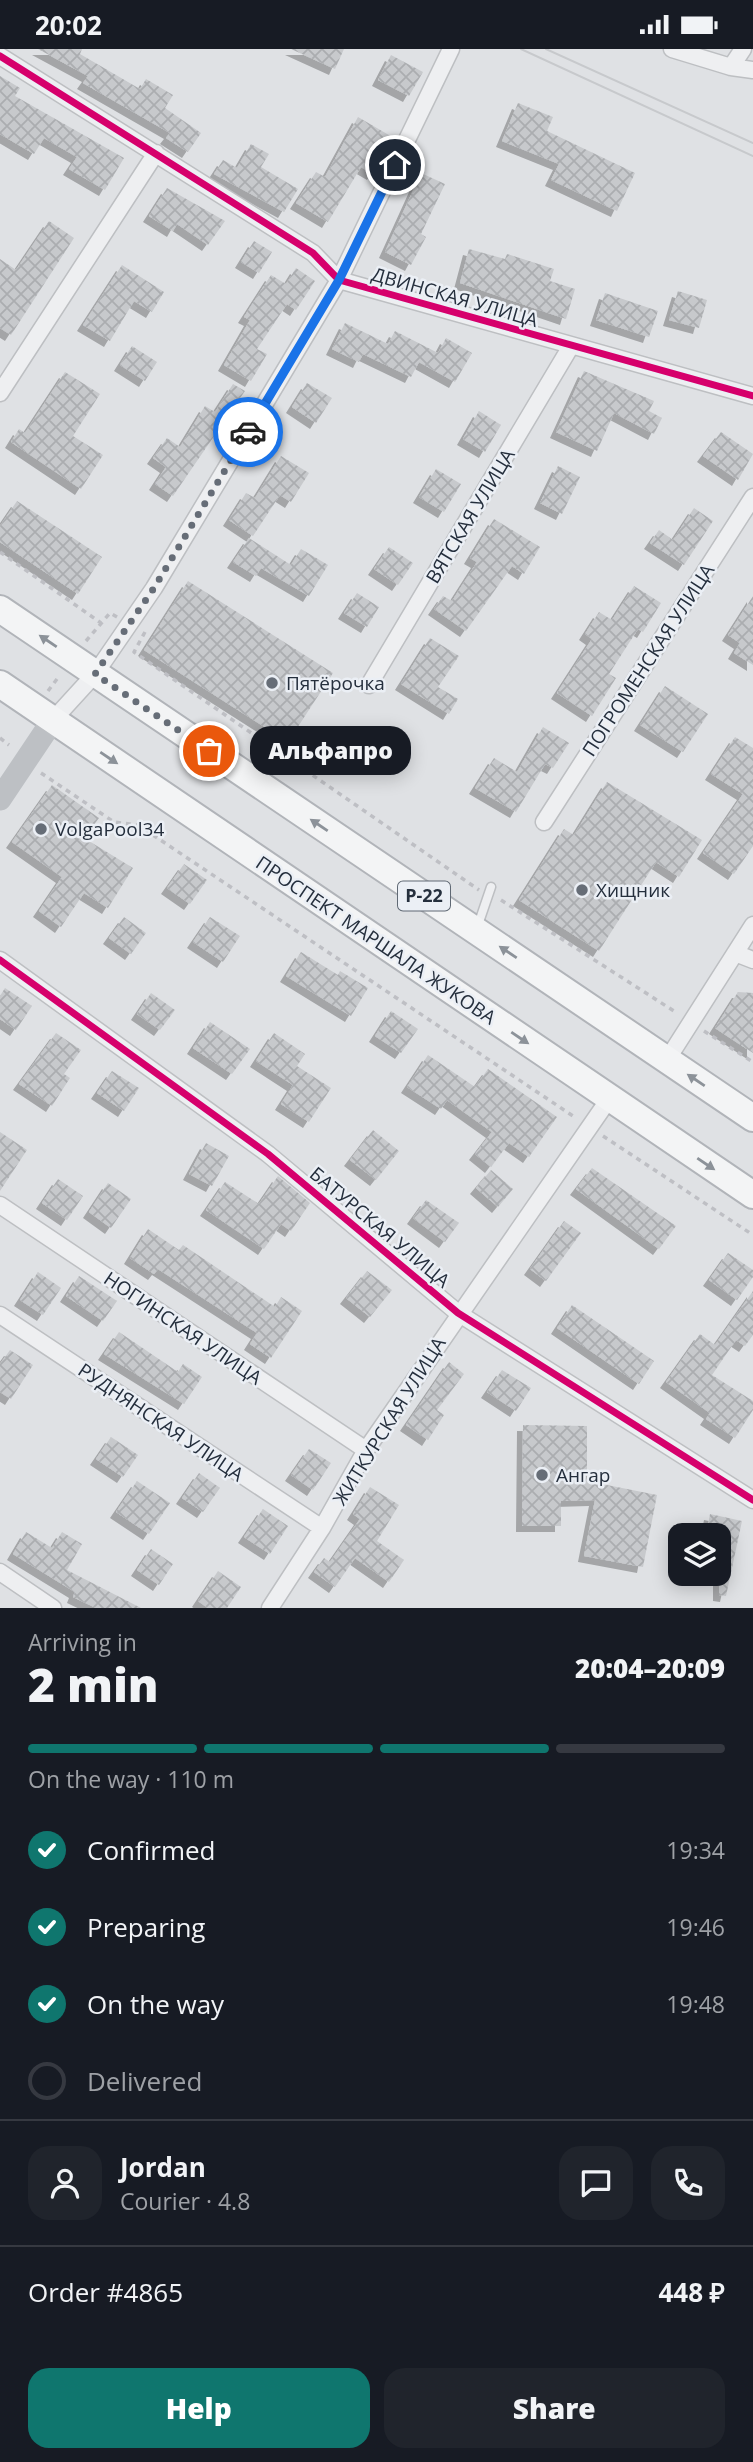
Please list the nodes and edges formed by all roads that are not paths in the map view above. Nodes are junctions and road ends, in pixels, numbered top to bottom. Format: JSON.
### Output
{"nodes":[{"id":1,"x":451,"y":49,"type":"edge"},
{"id":2,"x":672,"y":49,"type":"edge"},
{"id":3,"x":743,"y":49,"type":"edge"},
{"id":4,"x":0,"y":56,"type":"edge"},
{"id":5,"x":732,"y":67,"type":"junction"},
{"id":6,"x":753,"y":70,"type":"edge"},
{"id":7,"x":156,"y":153,"type":"junction"},
{"id":8,"x":339,"y":280,"type":"junction"},
{"id":9,"x":570,"y":346,"type":"junction"},
{"id":10,"x":0,"y":393,"type":"edge"},
{"id":11,"x":753,"y":396,"type":"edge"},
{"id":12,"x":753,"y":497,"type":"edge"},
{"id":13,"x":0,"y":609,"type":"edge"},
{"id":14,"x":95,"y":674,"type":"junction"},
{"id":15,"x":0,"y":684,"type":"edge"},
{"id":16,"x":369,"y":685,"type":"dead end"},
{"id":17,"x":44,"y":714,"type":"junction"},
{"id":18,"x":0,"y":799,"type":"edge"},
{"id":19,"x":544,"y":822,"type":"dead end"},
{"id":20,"x":489,"y":891,"type":"road end"},
{"id":21,"x":753,"y":925,"type":"edge"},
{"id":22,"x":476,"y":930,"type":"junction"},
{"id":23,"x":735,"y":953,"type":"junction"},
{"id":24,"x":0,"y":960,"type":"edge"},
{"id":25,"x":753,"y":960,"type":"edge"},
{"id":26,"x":667,"y":1060,"type":"junction"},
{"id":27,"x":609,"y":1099,"type":"junction"},
{"id":28,"x":753,"y":1118,"type":"edge"},
{"id":29,"x":753,"y":1195,"type":"edge"},
{"id":30,"x":0,"y":1205,"type":"edge"},
{"id":31,"x":458,"y":1313,"type":"junction"},
{"id":32,"x":0,"y":1315,"type":"edge"},
{"id":33,"x":366,"y":1450,"type":"junction"},
{"id":34,"x":753,"y":1500,"type":"edge"},
{"id":35,"x":321,"y":1528,"type":"junction"},
{"id":36,"x":0,"y":1572,"type":"edge"},
{"id":37,"x":53,"y":1608,"type":"edge"},
{"id":38,"x":270,"y":1608,"type":"edge"}],
"edges":[{"from":1,"to":8,"type":"street"},
{"from":2,"to":5,"type":"street"},
{"from":3,"to":5,"type":"street"},
{"from":4,"to":7,"type":"street"},
{"from":5,"to":6,"type":"street"},
{"from":7,"to":8,"type":"street"},
{"from":7,"to":10,"type":"street"},
{"from":8,"to":9,"type":"street","name":"ДВИНСКАЯ УЛИЦА"},
{"from":8,"to":14,"type":"street"},
{"from":9,"to":11,"type":"street","name":"ДВИНСКАЯ УЛИЦА"},
{"from":9,"to":16,"type":"street","name":"ВЯТСКАЯ УЛИЦА"},
{"from":12,"to":19,"type":"street","name":"ПОГРОМЕНСКАЯ УЛИЦА"},
{"from":14,"to":13,"type":"highway","number":"Р-22","one_way":true},
{"from":14,"to":17,"type":"street"},
{"from":22,"to":14,"type":"highway","number":"Р-22","one_way":true},
{"from":15,"to":17,"type":"highway","name":"ПРОСПЕКТ МАРШАЛА ЖУКОВА"},
{"from":17,"to":18,"type":"main road"},
{"from":17,"to":27,"type":"highway","name":"ПРОСПЕКТ МАРШАЛА ЖУКОВА","one_way":true},
{"from":20,"to":22,"type":"lane"},
{"from":21,"to":23,"type":"street"},
{"from":26,"to":22,"type":"highway","number":"Р-22","one_way":true},
{"from":23,"to":25,"type":"street"},
{"from":23,"to":26,"type":"street"},
{"from":24,"to":31,"type":"street","name":"БАТУРСКАЯ УЛИЦА"},
{"from":28,"to":26,"type":"highway","number":"Р-22","one_way":true},
{"from":27,"to":29,"type":"highway","name":"ПРОСПЕКТ МАРШАЛА ЖУКОВА","one_way":true},
{"from":27,"to":31,"type":"street","name":"ЖИТКУРСКАЯ УЛИЦА"},
{"from":30,"to":33,"type":"street","name":"НОГИНСКАЯ УЛИЦА"},
{"from":31,"to":33,"type":"street","name":"ЖИТКУРСКАЯ УЛИЦА"},
{"from":31,"to":34,"type":"street","name":"БАТУРСКАЯ УЛИЦА"},
{"from":32,"to":35,"type":"street","name":"РУДНЯНСКАЯ УЛИЦА"},
{"from":33,"to":35,"type":"street","name":"ЖИТКУРСКАЯ УЛИЦА"},
{"from":35,"to":38,"type":"street","name":"ЖИТКУРСКАЯ УЛИЦА"},
{"from":36,"to":37,"type":"street"}]}
